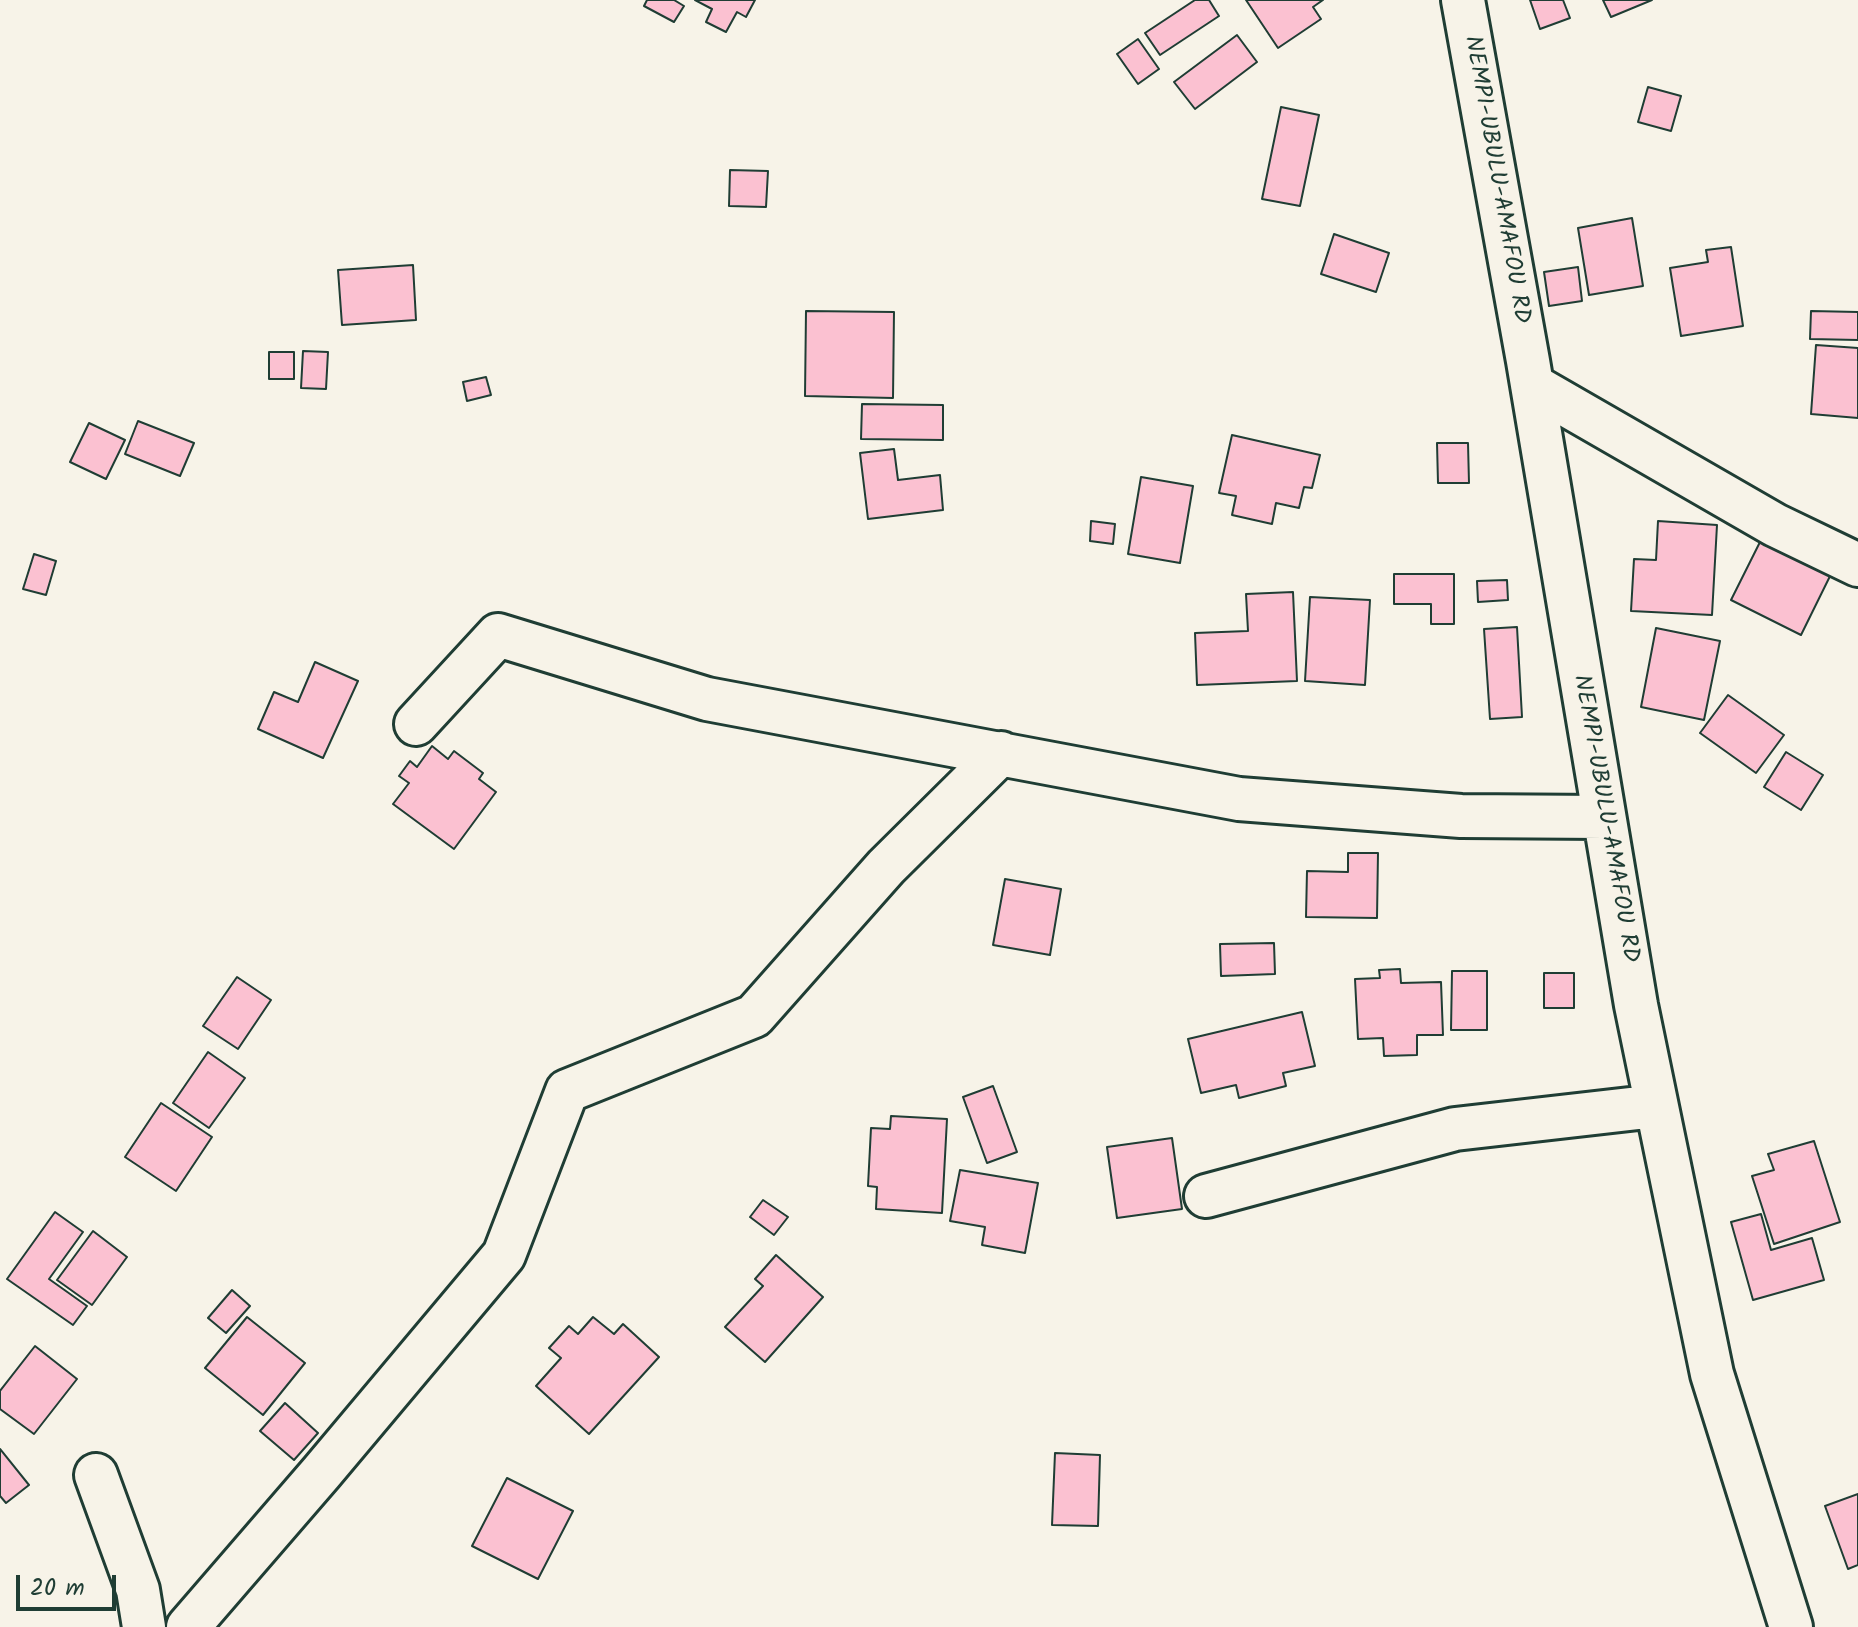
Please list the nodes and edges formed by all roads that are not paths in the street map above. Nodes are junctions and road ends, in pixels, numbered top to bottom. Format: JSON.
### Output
{"nodes":[{"id":1,"x":1463,"y":0,"type":"edge"},
{"id":2,"x":1532,"y":385,"type":"junction"},
{"id":3,"x":1858,"y":565,"type":"edge"},
{"id":4,"x":416,"y":724,"type":"dead end"},
{"id":5,"x":1001,"y":753,"type":"junction"},
{"id":6,"x":1604,"y":817,"type":"junction"},
{"id":7,"x":1656,"y":1106,"type":"junction"},
{"id":8,"x":1206,"y":1196,"type":"dead end"},
{"id":9,"x":96,"y":1475,"type":"dead end"},
{"id":10,"x":144,"y":1627,"type":"edge"},
{"id":11,"x":188,"y":1627,"type":"edge"},
{"id":12,"x":1791,"y":1627,"type":"edge"}],
"edges":[{"from":1,"to":2,"type":"street","name":"NEMPI-UBULU-AMAFOU RD"},
{"from":2,"to":3,"type":"street"},
{"from":2,"to":6,"type":"street","name":"NEMPI-UBULU-AMAFOU RD"},
{"from":4,"to":5,"type":"street"},
{"from":5,"to":6,"type":"street"},
{"from":5,"to":11,"type":"street"},
{"from":6,"to":7,"type":"street","name":"NEMPI-UBULU-AMAFOU RD"},
{"from":7,"to":8,"type":"street"},
{"from":7,"to":12,"type":"street","name":"NEMPI-UBULU-AMAFOU RD"},
{"from":9,"to":10,"type":"street"}]}
